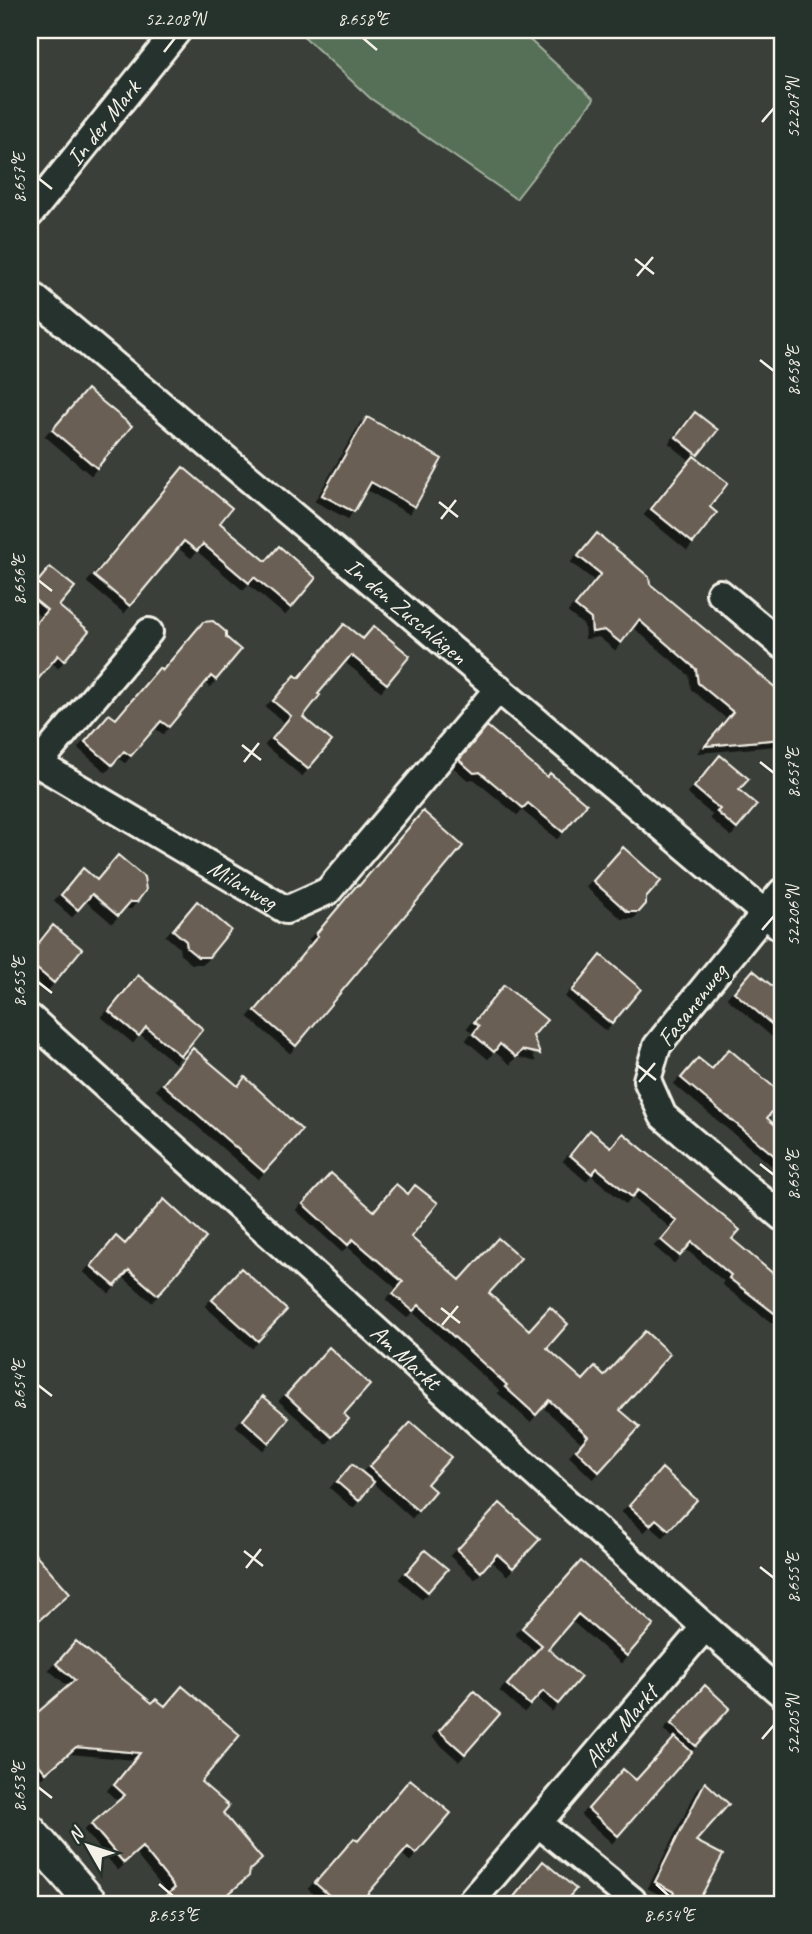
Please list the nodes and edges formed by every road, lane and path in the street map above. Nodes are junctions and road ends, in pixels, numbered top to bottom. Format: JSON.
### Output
{"nodes":[{"id":1,"x":178,"y":30,"type":"edge"},
{"id":2,"x":30,"y":214,"type":"edge"},
{"id":3,"x":30,"y":294,"type":"edge"},
{"id":4,"x":720,"y":593,"type":"dead end"},
{"id":5,"x":149,"y":632,"type":"dead end"},
{"id":6,"x":782,"y":645,"type":"edge"},
{"id":7,"x":499,"y":688,"type":"junction"},
{"id":8,"x":34,"y":762,"type":"edge"},
{"id":9,"x":782,"y":892,"type":"edge"},
{"id":10,"x":774,"y":921,"type":"edge"},
{"id":11,"x":30,"y":1018,"type":"edge"},
{"id":12,"x":782,"y":1217,"type":"edge"},
{"id":13,"x":705,"y":1627,"type":"junction"},
{"id":14,"x":782,"y":1693,"type":"edge"},
{"id":15,"x":539,"y":1824,"type":"junction"},
{"id":16,"x":30,"y":1831,"type":"edge"},
{"id":17,"x":632,"y":1900,"type":"dead end"},
{"id":18,"x":92,"y":1904,"type":"edge"},
{"id":19,"x":470,"y":1904,"type":"edge"}],
"edges":[{"from":1,"to":2,"type":"street","name":"In der Mark"},
{"from":3,"to":7,"type":"street","name":"In den Zuschlägen"},
{"from":4,"to":6,"type":"street"},
{"from":5,"to":8,"type":"street","name":"Milanweg"},
{"from":7,"to":8,"type":"street","name":"Milanweg"},
{"from":7,"to":10,"type":"street","name":"In den Zuschlägen"},
{"from":9,"to":10,"type":"street","name":"Fasanenweg"},
{"from":10,"to":12,"type":"street","name":"Fasanenweg"},
{"from":11,"to":13,"type":"street","name":"Am Markt"},
{"from":13,"to":14,"type":"street","name":"Am Markt"},
{"from":13,"to":15,"type":"street","name":"Alter Markt"},
{"from":15,"to":17,"type":"street"},
{"from":15,"to":19,"type":"street","name":"Alter Markt"},
{"from":16,"to":18,"type":"street"}]}
